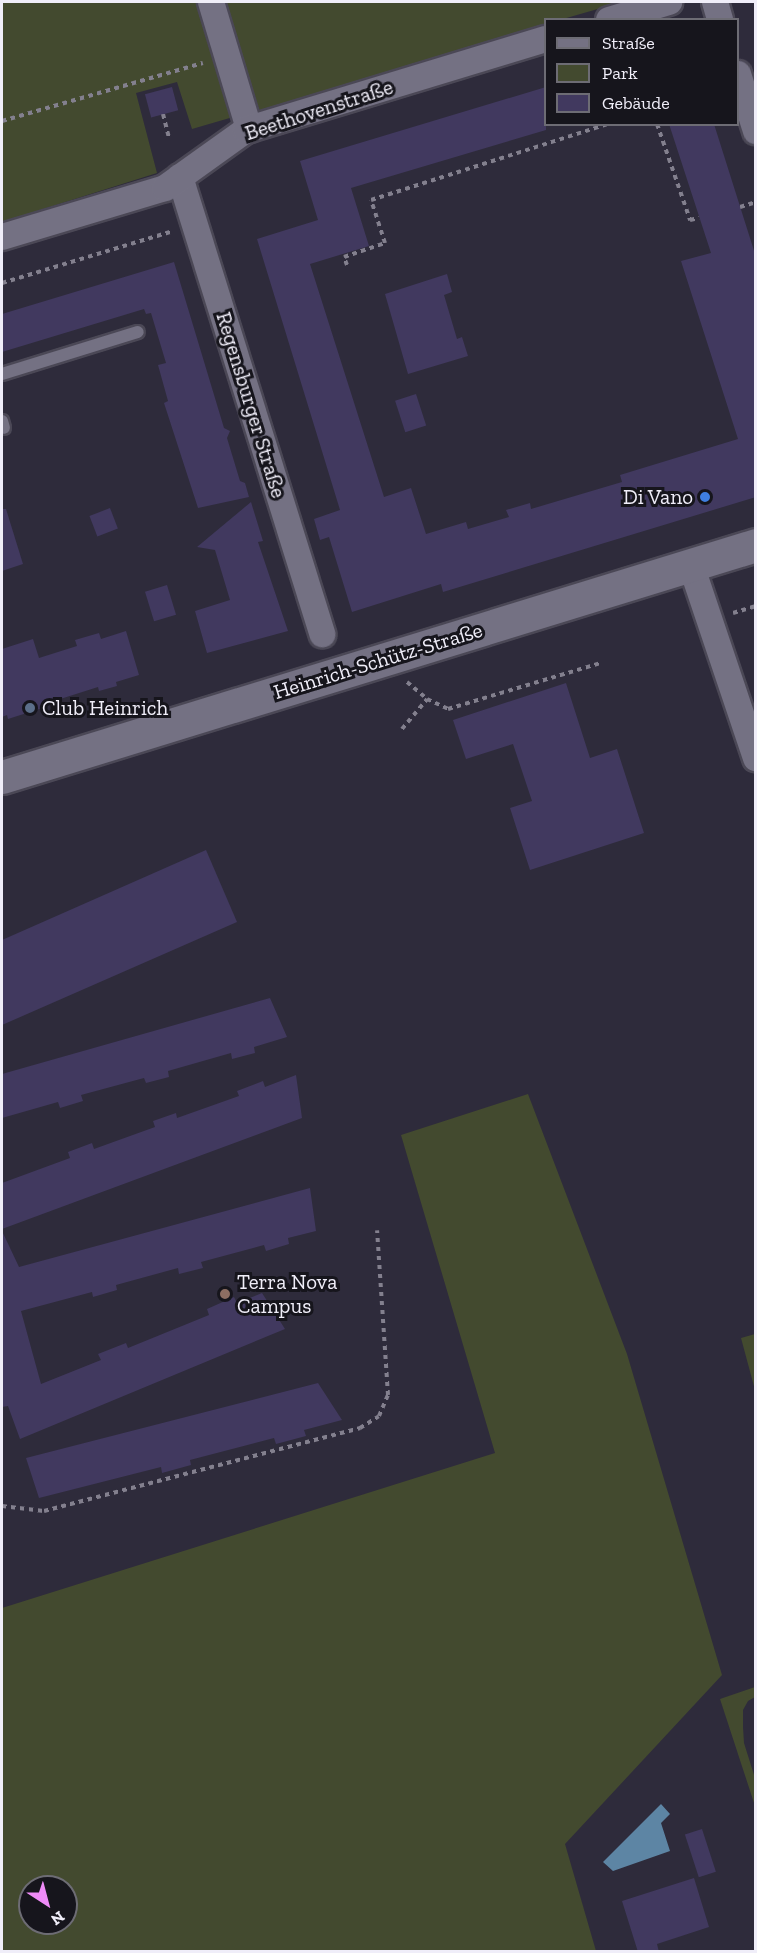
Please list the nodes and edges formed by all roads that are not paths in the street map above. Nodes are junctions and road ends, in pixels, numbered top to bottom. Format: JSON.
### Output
{"nodes":[{"id":1,"x":211,"y":2,"type":"edge"},
{"id":2,"x":669,"y":2,"type":"edge"},
{"id":3,"x":715,"y":2,"type":"edge"},
{"id":4,"x":616,"y":18,"type":"edge"},
{"id":5,"x":719,"y":18,"type":"edge"},
{"id":6,"x":544,"y":40,"type":"edge"},
{"id":7,"x":739,"y":77,"type":"edge"},
{"id":8,"x":249,"y":129,"type":"junction"},
{"id":9,"x":756,"y":131,"type":"edge"},
{"id":10,"x":180,"y":177,"type":"junction"},
{"id":11,"x":2,"y":237,"type":"edge"},
{"id":12,"x":138,"y":332,"type":"dead end"},
{"id":13,"x":2,"y":374,"type":"edge"},
{"id":14,"x":756,"y":545,"type":"edge"},
{"id":15,"x":691,"y":565,"type":"junction"},
{"id":16,"x":322,"y":634,"type":"dead end"},
{"id":17,"x":756,"y":758,"type":"edge"},
{"id":18,"x":2,"y":777,"type":"edge"}],
"edges":[{"from":1,"to":8,"type":"street"},
{"from":2,"to":4,"type":"street"},
{"from":3,"to":5,"type":"street"},
{"from":6,"to":8,"type":"street","name":"Beethovenstraße"},
{"from":7,"to":9,"type":"street"},
{"from":8,"to":10,"type":"street","name":"Beethovenstraße"},
{"from":10,"to":11,"type":"street","name":"Beethovenstraße"},
{"from":10,"to":16,"type":"street","name":"Regensburger Straße"},
{"from":12,"to":13,"type":"lane"},
{"from":14,"to":15,"type":"main road","name":"Heinrich-Schütz-Straße"},
{"from":15,"to":17,"type":"street"},
{"from":15,"to":18,"type":"main road","name":"Heinrich-Schütz-Straße"}]}
